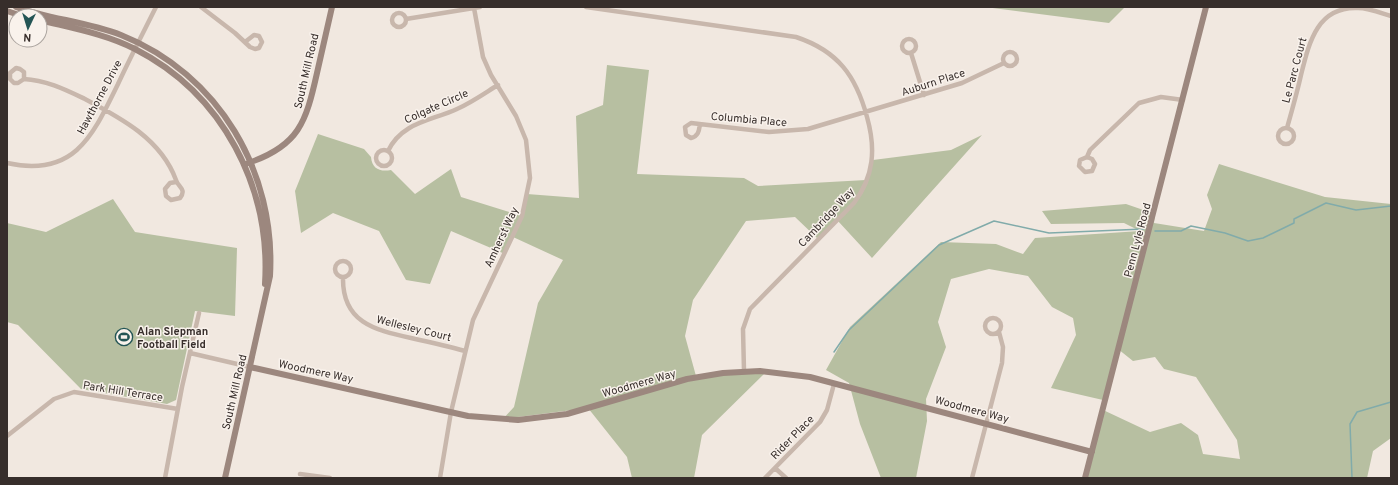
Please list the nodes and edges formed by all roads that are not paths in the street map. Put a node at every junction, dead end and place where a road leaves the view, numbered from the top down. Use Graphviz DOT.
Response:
graph roads {
  1 [pos="16,7"];
  2 [pos="156,7"];
  3 [pos="201,7"];
  4 [pos="332,7"];
  5 [pos="477,7"];
  6 [pos="586,7"];
  7 [pos="1206,7"];
  8 [pos="1391,16"];
  9 [pos="406,19"];
  10 [pos="48,22"];
  11 [pos="245,42"];
  12 [pos="136,46"];
  13 [pos="911,53"];
  14 [pos="1004,63"];
  15 [pos="24,79"];
  16 [pos="498,85"];
  17 [pos="924,95"];
  18 [pos="1183,100"];
  19 [pos="105,109"];
  20 [pos="866,112"];
  21 [pos="700,124"];
  22 [pos="1287,128"];
  23 [pos="388,151"];
  24 [pos="1087,156"];
  25 [pos="252,162"];
  26 [pos="7,163"];
  27 [pos="245,164"];
  28 [pos="176,182"];
  29 [pos="343,277"];
  30 [pos="263,311"];
  31 [pos="199,313"];
  32 [pos="999,332"];
  33 [pos="465,351"];
  34 [pos="190,353"];
  35 [pos="250,367"];
  36 [pos="744,371"];
  37 [pos="834,384"];
  38 [pos="178,409"];
  39 [pos="451,412"];
  40 [pos="986,423"];
  41 [pos="7,436"];
  42 [pos="1092,452"];
  43 [pos="775,468"];
  44 [pos="300,474"];
  45 [pos="165,478"];
  46 [pos="225,478"];
  47 [pos="330,478"];
  48 [pos="440,478"];
  49 [pos="765,478"];
  50 [pos="786,478"];
  51 [pos="972,478"];
  52 [pos="1085,478"];
  1 -- 12 [label="street"];
  2 -- 12 [label="street, Hawthorne Drive"];
  3 -- 11 [label="street"];
  4 -- 25 [label="street, South Mill Road"];
  5 -- 9 [label="street"];
  5 -- 16 [label="street, Amherst Way"];
  6 -- 20 [label="street, Cambridge Way"];
  7 -- 18 [label="street, Penn Lyle Road"];
  8 -- 22 [label="street, Le Parc Court"];
  10 -- 12 [label="street"];
  12 -- 19 [label="street, Hawthorne Drive"];
  12 -- 25 [label="street"];
  12 -- 27 [label="street"];
  13 -- 17 [label="street"];
  14 -- 17 [label="street, Auburn Place"];
  15 -- 19 [label="street"];
  16 -- 23 [label="street, Colgate Circle"];
  16 -- 33 [label="street, Amherst Way"];
  17 -- 20 [label="street, Auburn Place"];
  18 -- 24 [label="street"];
  18 -- 42 [label="street, Penn Lyle Road"];
  19 -- 26 [label="street, Hawthorne Drive"];
  19 -- 28 [label="street"];
  20 -- 21 [label="street, Columbia Place"];
  20 -- 36 [label="street, Cambridge Way"];
  25 -- 27 [label="street, South Mill Road"];
  25 -- 30 [label="street, South Mill Road"];
  27 -- 30 [label="street, South Mill Road"];
  29 -- 33 [label="street, Wellesley Court"];
  30 -- 35 [label="street, South Mill Road"];
  31 -- 34 [label="street"];
  32 -- 40 [label="street"];
  33 -- 39 [label="street, Amherst Way"];
  34 -- 35 [label="street, Woodmere Way"];
  34 -- 38 [label="street"];
  35 -- 39 [label="street, Woodmere Way"];
  35 -- 46 [label="street, South Mill Road"];
  36 -- 37 [label="street, Woodmere Way"];
  36 -- 39 [label="street, Woodmere Way"];
  37 -- 40 [label="street, Woodmere Way"];
  37 -- 43 [label="street, Rider Place"];
  38 -- 41 [label="street, Park Hill Terrace"];
  38 -- 45 [label="street"];
  39 -- 48 [label="street, Amherst Way"];
  40 -- 42 [label="street, Woodmere Way"];
  40 -- 51 [label="street"];
  42 -- 52 [label="street, Penn Lyle Road"];
  43 -- 49 [label="street, Rider Place"];
  43 -- 50 [label="street"];
  44 -- 47 [label="street"];
}
